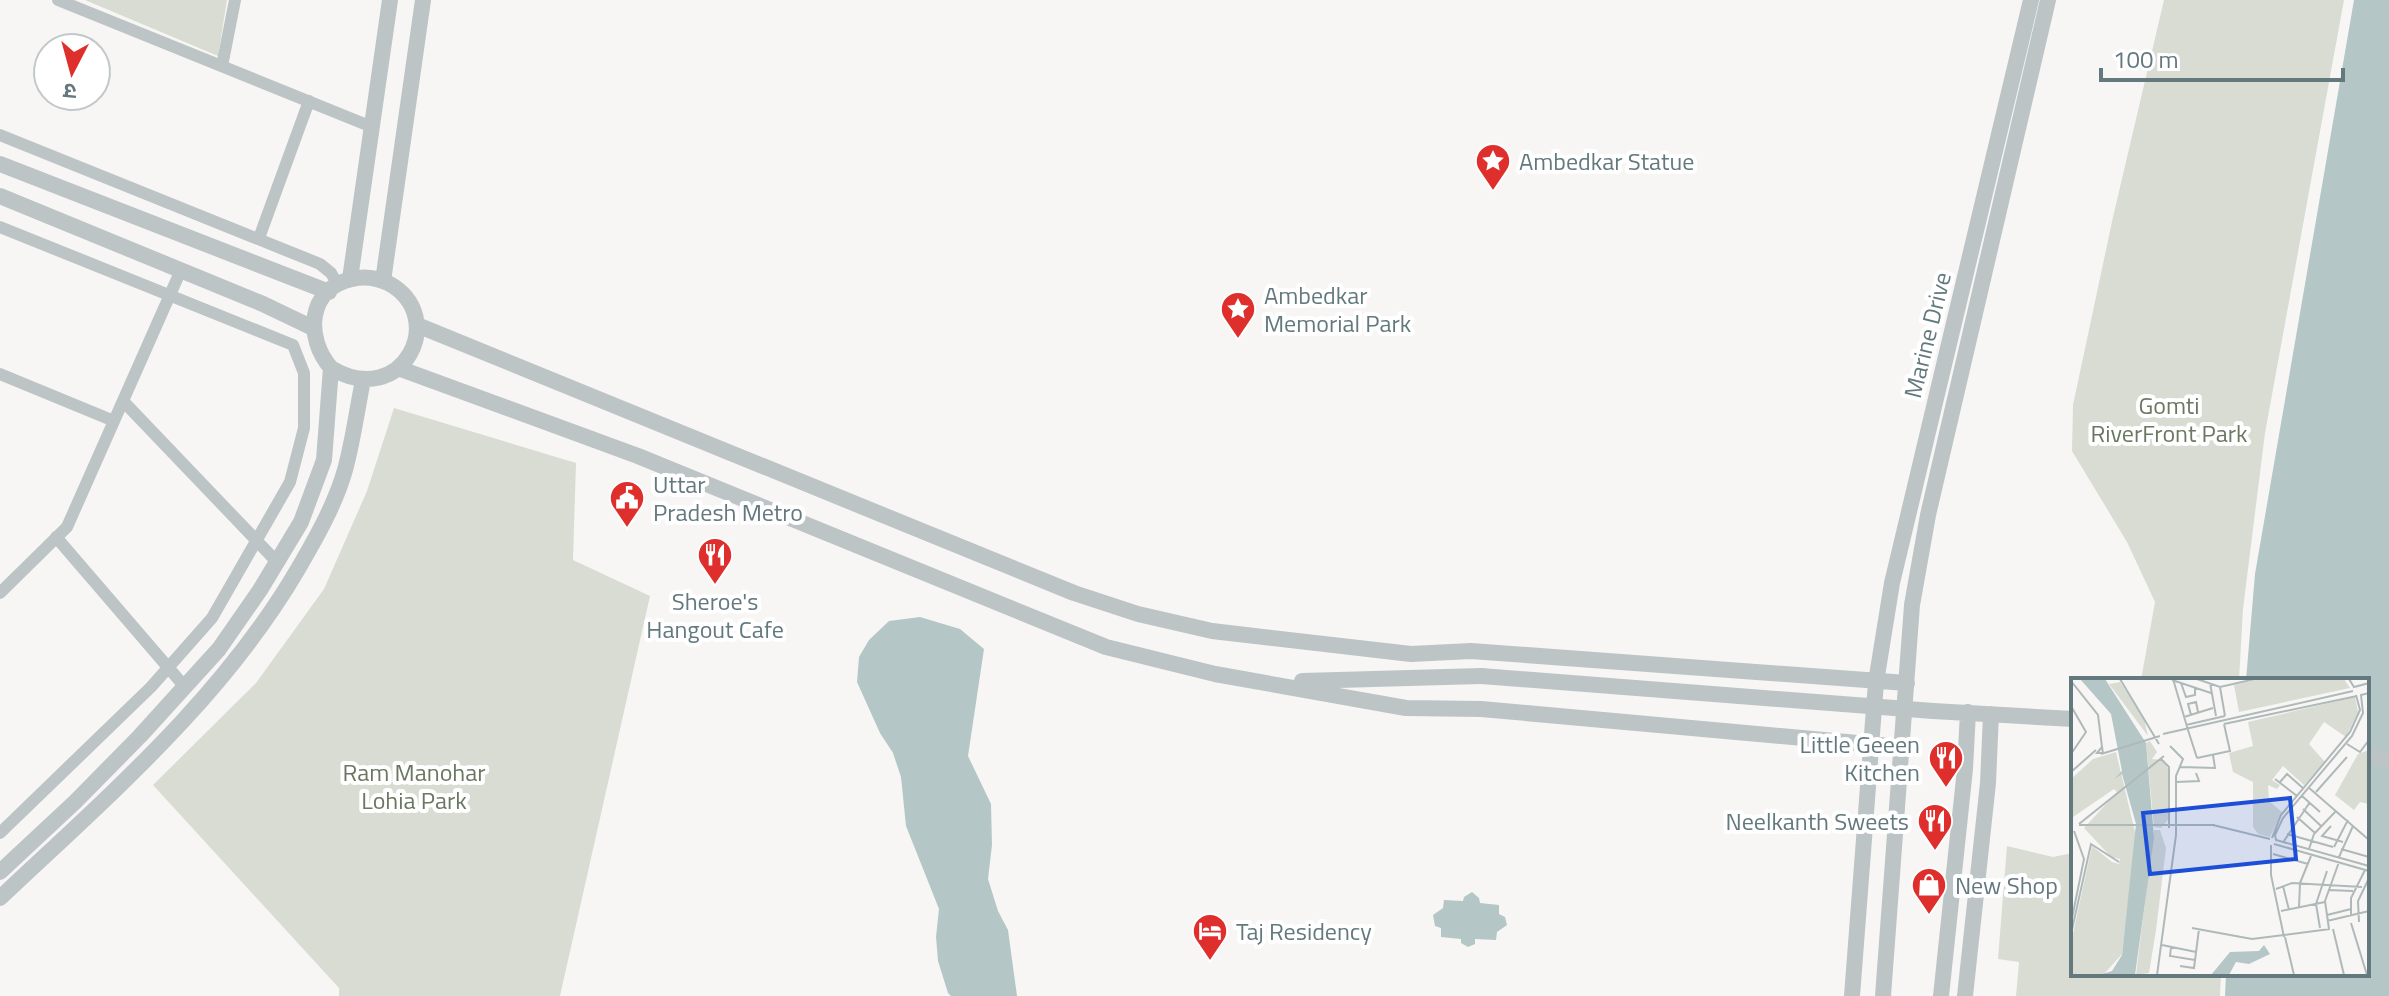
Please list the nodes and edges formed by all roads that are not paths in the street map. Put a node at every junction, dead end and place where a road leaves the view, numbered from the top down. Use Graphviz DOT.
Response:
graph roads {
  1 [pos="58,0"];
  2 [pos="235,0"];
  3 [pos="390,0"];
  4 [pos="423,0"];
  5 [pos="2031,0"];
  6 [pos="2048,0"];
  7 [pos="222,66"];
  8 [pos="309,101"];
  9 [pos="372,127"];
  10 [pos="0,135"];
  11 [pos="0,164"];
  12 [pos="0,196"];
  13 [pos="0,227"];
  14 [pos="259,238"];
  15 [pos="181,270"];
  16 [pos="383,281"];
  17 [pos="339,285"];
  18 [pos="170,296"];
  19 [pos="417,325"];
  20 [pos="313,328"];
  21 [pos="331,368"];
  22 [pos="398,368"];
  23 [pos="0,374"];
  24 [pos="363,380"];
  25 [pos="123,401"];
  26 [pos="114,421"];
  27 [pos="56,537"];
  28 [pos="256,541"];
  29 [pos="277,562"];
  30 [pos="0,593"];
  31 [pos="1411,654"];
  32 [pos="168,667"];
  33 [pos="1481,676"];
  34 [pos="1254,681"];
  35 [pos="1876,682"];
  36 [pos="1907,683"];
  37 [pos="185,687"];
  38 [pos="1968,712"];
  39 [pos="1991,714"];
  40 [pos="2071,719"];
  41 [pos="1871,744"];
  42 [pos="1902,747"];
  43 [pos="2369,756"];
  44 [pos="2389,760"];
  45 [pos="0,833"];
  46 [pos="0,872"];
  47 [pos="0,898"];
  48 [pos="1852,996"];
  49 [pos="1883,996"];
  50 [pos="1941,996"];
  51 [pos="1965,996"];
  1 -- 7 [label="street"];
  2 -- 7 [label="street"];
  3 -- 9 [label="street"];
  4 -- 16 [label="street"];
  5 -- 35 [label="street, Marine Drive"];
  6 -- 36 [label="street, Marine Drive"];
  7 -- 8 [label="street"];
  8 -- 9 [label="street"];
  8 -- 14 [label="street"];
  9 -- 17 [label="street"];
  10 -- 14 [label="street"];
  11 -- 17 [label="street"];
  12 -- 15 [label="street"];
  13 -- 18 [label="street"];
  14 -- 17 [label="street"];
  15 -- 18 [label="street"];
  15 -- 20 [label="street"];
  16 -- 17 [label="street"];
  16 -- 19 [label="street"];
  17 -- 20 [label="street"];
  18 -- 25 [label="street"];
  18 -- 28 [label="street"];
  19 -- 22 [label="street"];
  19 -- 31 [label="street"];
  20 -- 21 [label="street"];
  21 -- 24 [label="street"];
  21 -- 29 [label="street"];
  22 -- 24 [label="street"];
  22 -- 34 [label="street"];
  23 -- 26 [label="street"];
  24 -- 47 [label="street"];
  25 -- 26 [label="street"];
  25 -- 28 [label="street"];
  26 -- 27 [label="street"];
  27 -- 30 [label="street"];
  27 -- 32 [label="street"];
  28 -- 29 [label="street"];
  28 -- 32 [label="street"];
  29 -- 37 [label="street"];
  31 -- 33 [label="street"];
  31 -- 35 [label="street"];
  32 -- 37 [label="street"];
  32 -- 45 [label="street"];
  33 -- 34 [label="street"];
  33 -- 38 [label="street, bridge"];
  34 -- 41 [label="street"];
  35 -- 36 [label="street"];
  35 -- 41 [label="street, Marine Drive"];
  36 -- 42 [label="street, Marine Drive"];
  37 -- 46 [label="street"];
  38 -- 39 [label="street"];
  38 -- 50 [label="street"];
  39 -- 40 [label="street"];
  39 -- 51 [label="street"];
  41 -- 42 [label="street"];
  41 -- 48 [label="street, Marine Drive"];
  42 -- 49 [label="street, Marine Drive"];
  43 -- 44 [label="street"];
}
